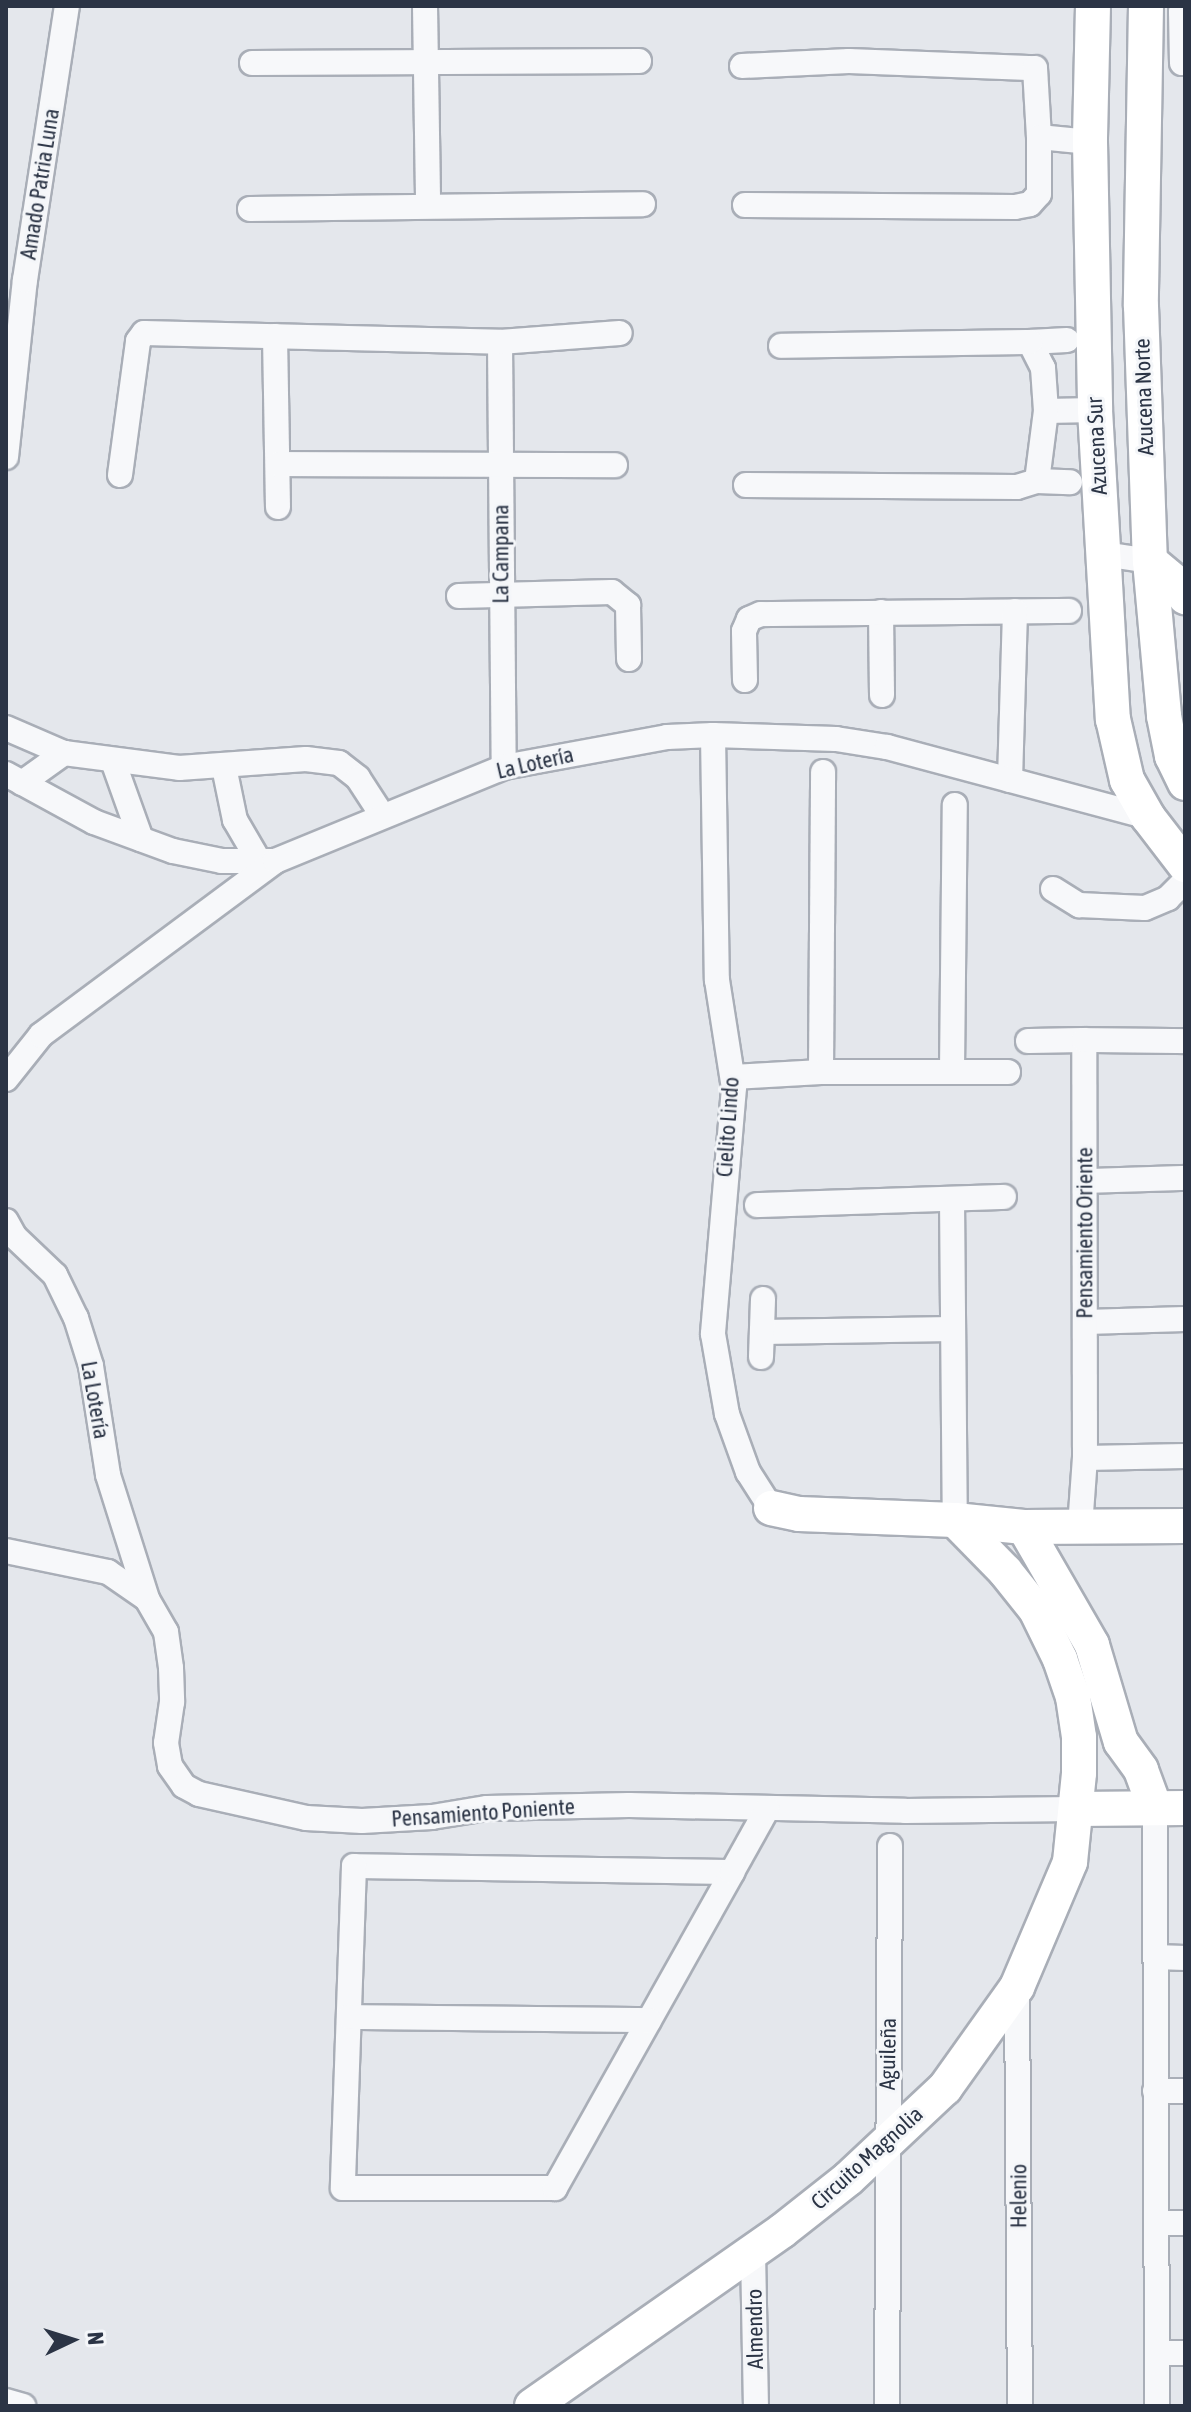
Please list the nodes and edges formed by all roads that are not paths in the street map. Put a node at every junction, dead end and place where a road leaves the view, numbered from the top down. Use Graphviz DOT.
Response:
graph roads {
  1 [pos="67,6"];
  2 [pos="425,6"];
  3 [pos="1093,6"];
  4 [pos="1146,6"];
  5 [pos="1185,12"];
  6 [pos="427,60"];
  7 [pos="639,61"];
  8 [pos="252,63"];
  9 [pos="1182,63"];
  10 [pos="742,66"];
  11 [pos="1039,137"];
  12 [pos="1090,142"];
  13 [pos="643,204"];
  14 [pos="428,205"];
  15 [pos="745,205"];
  16 [pos="250,209"];
  17 [pos="15,283"];
  18 [pos="620,333"];
  19 [pos="275,336"];
  20 [pos="1067,340"];
  21 [pos="500,342"];
  22 [pos="1030,342"];
  23 [pos="781,346"];
  24 [pos="1095,410"];
  25 [pos="1046,411"];
  26 [pos="6,457"];
  27 [pos="278,464"];
  28 [pos="500,465"];
  29 [pos="615,465"];
  30 [pos="120,475"];
  31 [pos="1037,481"];
  32 [pos="1070,482"];
  33 [pos="746,485"];
  34 [pos="278,507"];
  35 [pos="1103,554"];
  36 [pos="1150,561"];
  37 [pos="501,593"];
  38 [pos="459,596"];
  39 [pos="1185,597"];
  40 [pos="1015,611"];
  41 [pos="1069,611"];
  42 [pos="881,612"];
  43 [pos="629,659"];
  44 [pos="745,680"];
  45 [pos="882,695"];
  46 [pos="1174,713"];
  47 [pos="6,728"];
  48 [pos="713,735"];
  49 [pos="64,753"];
  50 [pos="113,761"];
  51 [pos="224,767"];
  52 [pos="504,767"];
  53 [pos="823,772"];
  54 [pos="14,778"];
  55 [pos="1010,780"];
  56 [pos="1185,783"];
  57 [pos="955,805"];
  58 [pos="382,815"];
  59 [pos="1148,817"];
  60 [pos="141,839"];
  61 [pos="267,861"];
  62 [pos="1185,865"];
  63 [pos="1185,881"];
  64 [pos="1053,889"];
  65 [pos="1084,1040"];
  66 [pos="1028,1041"];
  67 [pos="1185,1041"];
  68 [pos="952,1070"];
  69 [pos="821,1072"];
  70 [pos="1008,1072"];
  71 [pos="733,1077"];
  72 [pos="6,1079"];
  73 [pos="1185,1178"];
  74 [pos="1087,1181"];
  75 [pos="1004,1197"];
  76 [pos="952,1199"];
  77 [pos="757,1205"];
  78 [pos="9,1231"];
  79 [pos="763,1299"];
  80 [pos="1185,1319"];
  81 [pos="1086,1322"];
  82 [pos="953,1329"];
  83 [pos="762,1332"];
  84 [pos="761,1357"];
  85 [pos="1185,1456"];
  86 [pos="1085,1458"];
  87 [pos="771,1508"];
  88 [pos="955,1520"];
  89 [pos="1185,1526"];
  90 [pos="1024,1527"];
  91 [pos="1080,1527"];
  92 [pos="6,1551"];
  93 [pos="147,1599"];
  94 [pos="1170,1808"];
  95 [pos="767,1809"];
  96 [pos="1076,1809"];
  97 [pos="890,1846"];
  98 [pos="732,1872"];
  99 [pos="1155,1957"];
  100 [pos="1185,1958"];
  101 [pos="1017,1987"];
  102 [pos="349,2017"];
  103 [pos="649,2020"];
  104 [pos="1155,2091"];
  105 [pos="1185,2091"];
  106 [pos="887,2146"];
  107 [pos="1156,2223"];
  108 [pos="1185,2223"];
  109 [pos="753,2252"];
  110 [pos="1157,2353"];
  111 [pos="1185,2353"];
  112 [pos="6,2401"];
  113 [pos="23,2406"];
  114 [pos="532,2406"];
  115 [pos="756,2406"];
  116 [pos="887,2406"];
  117 [pos="1020,2406"];
  118 [pos="1157,2406"];
  1 -- 17 [label="street, Amado Patria Luna"];
  2 -- 6 [label="street"];
  3 -- 12 [label="street, Azucena Sur"];
  4 -- 36 [label="street, Azucena Norte"];
  5 -- 9 [label="street"];
  6 -- 7 [label="street"];
  6 -- 8 [label="street"];
  6 -- 14 [label="street"];
  10 -- 11 [label="street"];
  11 -- 12 [label="street"];
  11 -- 15 [label="street"];
  12 -- 24 [label="street, Azucena Sur"];
  13 -- 14 [label="street"];
  14 -- 16 [label="street"];
  17 -- 26 [label="street, Amado Patria Luna"];
  18 -- 21 [label="street"];
  19 -- 21 [label="street"];
  19 -- 27 [label="street"];
  19 -- 30 [label="street"];
  20 -- 22 [label="street"];
  21 -- 28 [label="street, La Campana"];
  22 -- 23 [label="street"];
  22 -- 25 [label="street"];
  24 -- 25 [label="street"];
  24 -- 35 [label="street, Azucena Sur"];
  25 -- 31 [label="street"];
  27 -- 28 [label="street"];
  27 -- 34 [label="street"];
  28 -- 29 [label="street"];
  28 -- 37 [label="street, La Campana"];
  31 -- 32 [label="street"];
  31 -- 33 [label="street"];
  35 -- 36 [label="street"];
  35 -- 59 [label="street, Azucena Sur"];
  36 -- 39 [label="street"];
  36 -- 46 [label="street, Azucena Norte"];
  37 -- 38 [label="street"];
  37 -- 43 [label="street"];
  37 -- 52 [label="street, La Campana"];
  40 -- 41 [label="street"];
  40 -- 42 [label="street"];
  40 -- 55 [label="street"];
  42 -- 44 [label="street"];
  42 -- 45 [label="street"];
  46 -- 56 [label="street, Azucena Norte"];
  47 -- 49 [label="street"];
  48 -- 52 [label="street, La Lotería"];
  48 -- 55 [label="street, La Lotería"];
  48 -- 71 [label="street, Cielito Lindo"];
  49 -- 50 [label="street"];
  49 -- 54 [label="street"];
  50 -- 51 [label="street"];
  50 -- 60 [label="street"];
  51 -- 58 [label="street"];
  51 -- 61 [label="street"];
  52 -- 58 [label="street, La Lotería"];
  53 -- 69 [label="street"];
  54 -- 60 [label="street"];
  55 -- 59 [label="street, La Lotería"];
  57 -- 68 [label="street"];
  58 -- 61 [label="street, La Lotería"];
  59 -- 62 [label="street, Azucena Sur"];
  60 -- 61 [label="street"];
  61 -- 72 [label="street, La Lotería"];
  63 -- 64 [label="street"];
  65 -- 66 [label="street"];
  65 -- 67 [label="street"];
  65 -- 74 [label="street, Pensamiento Oriente"];
  68 -- 69 [label="street"];
  68 -- 70 [label="street"];
  69 -- 71 [label="street"];
  71 -- 87 [label="street, Cielito Lindo"];
  73 -- 74 [label="street"];
  74 -- 81 [label="street, Pensamiento Oriente"];
  75 -- 76 [label="street"];
  76 -- 77 [label="street"];
  76 -- 82 [label="street"];
  78 -- 93 [label="street, La Lotería"];
  79 -- 83 [label="street"];
  80 -- 81 [label="street"];
  81 -- 86 [label="street, Pensamiento Oriente"];
  82 -- 83 [label="street"];
  82 -- 88 [label="street"];
  83 -- 84 [label="street"];
  85 -- 86 [label="street"];
  86 -- 91 [label="street, Pensamiento Oriente"];
  87 -- 88 [label="street"];
  88 -- 90 [label="street"];
  88 -- 96 [label="street, Circuito Magnolia"];
  89 -- 91 [label="street"];
  90 -- 91 [label="street"];
  90 -- 94 [label="street"];
  92 -- 93 [label="street, Pensamiento Poniente"];
  93 -- 95 [label="street, Pensamiento Poniente"];
  94 -- 96 [label="street, Pensamiento Poniente"];
  94 -- 99 [label="street"];
  95 -- 96 [label="street, Pensamiento Poniente"];
  95 -- 98 [label="street"];
  96 -- 101 [label="street, Circuito Magnolia"];
  97 -- 106 [label="street, Aguileña"];
  98 -- 102 [label="street"];
  98 -- 103 [label="street"];
  99 -- 100 [label="street"];
  99 -- 104 [label="street"];
  101 -- 106 [label="street, Circuito Magnolia"];
  101 -- 117 [label="street, Helenio"];
  102 -- 103 [label="street"];
  102 -- 103 [label="street"];
  104 -- 105 [label="street"];
  104 -- 107 [label="street"];
  106 -- 109 [label="street, Circuito Magnolia"];
  106 -- 116 [label="street, Aguileña"];
  107 -- 108 [label="street"];
  107 -- 110 [label="street"];
  109 -- 114 [label="street, Circuito Magnolia"];
  109 -- 115 [label="street, Almendro"];
  110 -- 111 [label="street"];
  110 -- 118 [label="street"];
  112 -- 113 [label="street"];
}
